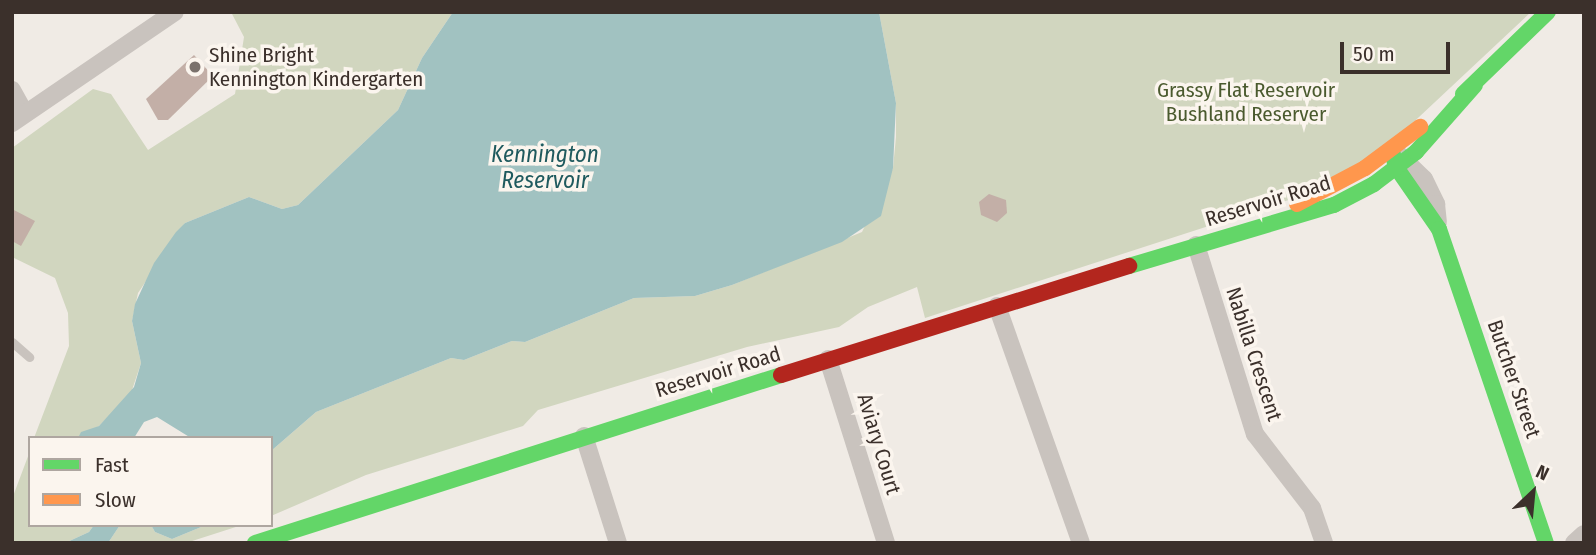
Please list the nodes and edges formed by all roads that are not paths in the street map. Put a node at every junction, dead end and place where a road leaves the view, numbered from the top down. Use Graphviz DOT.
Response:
graph roads {
  1 [pos="175,12"];
  2 [pos="1548,12"];
  3 [pos="1475,85"];
  4 [pos="12,90"];
  5 [pos="19,118"];
  6 [pos="1392,149"];
  7 [pos="1402,163"];
  8 [pos="1438,229"];
  9 [pos="1196,245"];
  10 [pos="997,306"];
  11 [pos="12,342"];
  12 [pos="29,357"];
  13 [pos="828,359"];
  14 [pos="584,436"];
  15 [pos="1584,534"];
  16 [pos="255,543"];
  17 [pos="618,543"];
  18 [pos="886,543"];
  19 [pos="1081,543"];
  20 [pos="1324,543"];
  21 [pos="1546,543"];
  22 [pos="1574,543"];
  1 -- 5 [label="street"];
  2 -- 3 [label="main road, Reservoir Road"];
  3 -- 6 [label="main road, Reservoir Road"];
  3 -- 7 [label="main road, Reservoir Road"];
  4 -- 5 [label="street"];
  6 -- 7 [label="street, Butcher Street"];
  6 -- 9 [label="main road, Reservoir Road"];
  7 -- 8 [label="street, Butcher Street"];
  7 -- 9 [label="main road, Reservoir Road"];
  8 -- 21 [label="main road, Butcher Street"];
  9 -- 10 [label="main road, Reservoir Road"];
  9 -- 20 [label="street, Nabilla Crescent"];
  10 -- 13 [label="main road, Reservoir Road"];
  10 -- 19 [label="street"];
  11 -- 12 [label="lane"];
  13 -- 14 [label="main road, Reservoir Road"];
  13 -- 18 [label="street, Aviary Court"];
  14 -- 16 [label="main road, Reservoir Road"];
  14 -- 17 [label="street"];
  15 -- 22 [label="street"];
}
